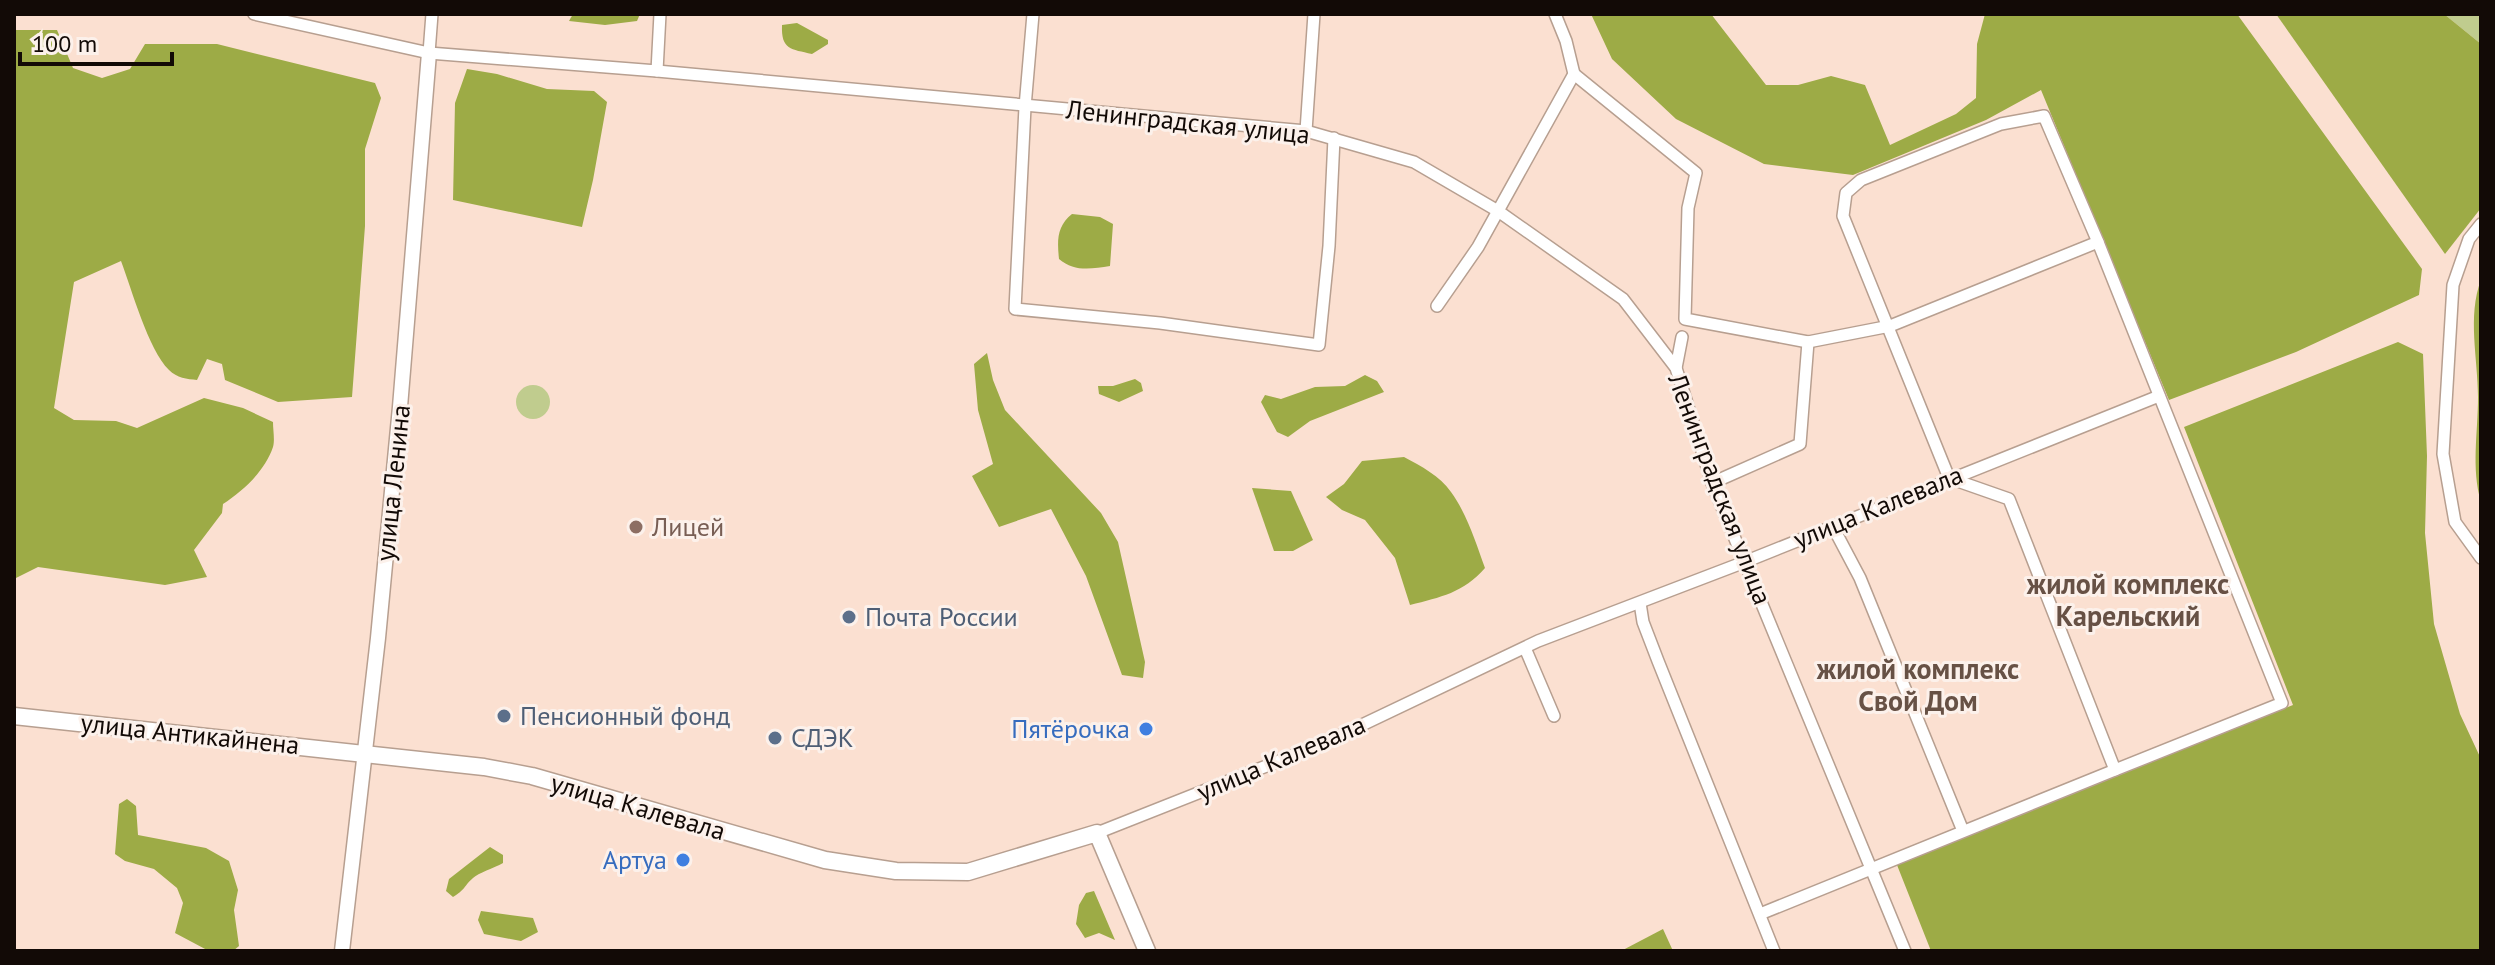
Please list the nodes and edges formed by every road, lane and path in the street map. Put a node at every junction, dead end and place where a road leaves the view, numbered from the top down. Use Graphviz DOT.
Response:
graph roads {
  1 [pos="254,14"];
  2 [pos="432,14"];
  3 [pos="660,14"];
  4 [pos="1033,14"];
  5 [pos="1314,14"];
  6 [pos="1555,14"];
  7 [pos="429,53"];
  8 [pos="657,71"];
  9 [pos="1574,74"];
  10 [pos="1025,107"];
  11 [pos="1306,131"];
  12 [pos="1334,138"];
  13 [pos="1498,211"];
  14 [pos="2481,224"];
  15 [pos="2098,242"];
  16 [pos="1437,306"];
  17 [pos="1890,326"];
  18 [pos="1682,337"];
  19 [pos="1808,342"];
  20 [pos="1676,368"];
  21 [pos="2159,396"];
  22 [pos="1949,478"];
  23 [pos="1712,483"];
  24 [pos="1833,527"];
  25 [pos="2481,558"];
  26 [pos="1746,561"];
  27 [pos="1640,603"];
  28 [pos="1525,648"];
  29 [pos="14,716"];
  30 [pos="1554,716"];
  31 [pos="365,753"];
  32 [pos="2115,770"];
  33 [pos="1963,831"];
  34 [pos="1097,833"];
  35 [pos="1871,869"];
  36 [pos="1760,914"];
  37 [pos="342,951"];
  38 [pos="1147,951"];
  39 [pos="1774,951"];
  40 [pos="1905,951"];
  1 -- 7 [label="street, Ленинградская улица"];
  2 -- 7 [label="street, улица Ленина"];
  3 -- 8 [label="street"];
  4 -- 10 [label="street"];
  5 -- 11 [label="street"];
  6 -- 9 [label="street"];
  7 -- 8 [label="street, Ленинградская улица"];
  7 -- 31 [label="street, улица Ленина"];
  8 -- 10 [label="street, Ленинградская улица"];
  9 -- 13 [label="street"];
  9 -- 19 [label="street"];
  10 -- 11 [label="street, Ленинградская улица"];
  10 -- 12 [label="street"];
  11 -- 12 [label="street, Ленинградская улица"];
  12 -- 13 [label="street, Ленинградская улица"];
  13 -- 16 [label="street"];
  13 -- 20 [label="street, Ленинградская улица"];
  14 -- 25 [label="street"];
  15 -- 17 [label="street"];
  15 -- 17 [label="street"];
  15 -- 21 [label="street"];
  17 -- 19 [label="street"];
  17 -- 22 [label="street"];
  18 -- 20 [label="street"];
  19 -- 23 [label="street"];
  20 -- 23 [label="street, Ленинградская улица"];
  21 -- 22 [label="street, улица Калевала"];
  21 -- 32 [label="street"];
  22 -- 24 [label="street, улица Калевала"];
  22 -- 32 [label="street"];
  23 -- 26 [label="street, Ленинградская улица"];
  24 -- 26 [label="street, улица Калевала"];
  24 -- 33 [label="street"];
  26 -- 27 [label="street, улица Калевала"];
  26 -- 35 [label="street, Ленинградская улица"];
  27 -- 28 [label="street, улица Калевала"];
  27 -- 36 [label="street"];
  28 -- 30 [label="street"];
  28 -- 34 [label="street, улица Калевала"];
  29 -- 31 [label="main road, улица Антикайнена"];
  31 -- 34 [label="main road, улица Калевала"];
  31 -- 37 [label="street, улица Ленина"];
  32 -- 33 [label="street"];
  33 -- 35 [label="street"];
  34 -- 38 [label="main road"];
  35 -- 36 [label="street"];
  35 -- 40 [label="street, Ленинградская улица"];
  36 -- 39 [label="street"];
}
